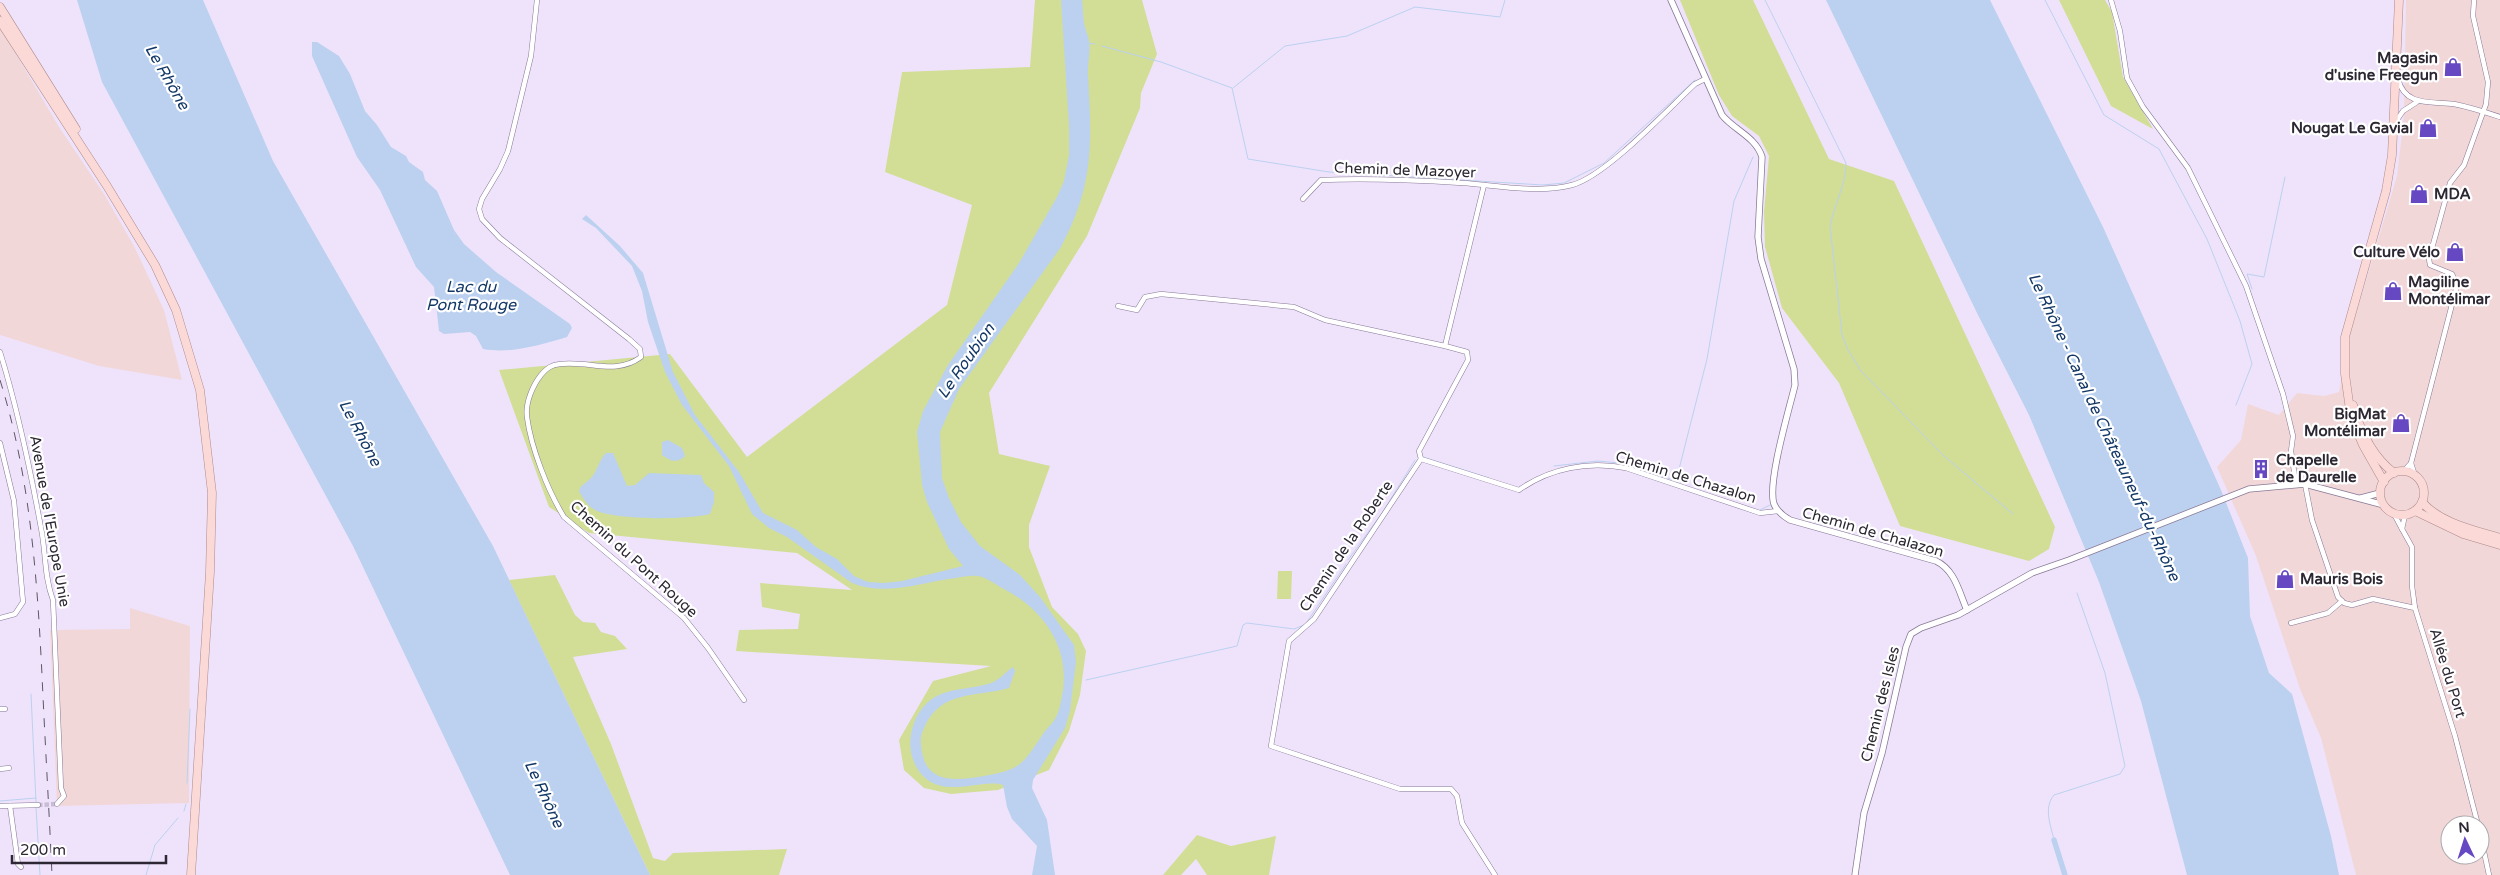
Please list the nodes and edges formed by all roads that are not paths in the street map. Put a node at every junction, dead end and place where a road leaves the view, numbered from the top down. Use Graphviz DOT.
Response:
graph roads {
  1 [pos="537,0"];
  2 [pos="1671,0"];
  3 [pos="2111,0"];
  4 [pos="2398,0"];
  5 [pos="2474,0"];
  6 [pos="0,7"];
  7 [pos="0,21"];
  8 [pos="2396,72"];
  9 [pos="1706,79"];
  10 [pos="2417,102"];
  11 [pos="2483,112"];
  12 [pos="2500,117"];
  13 [pos="2393,126"];
  14 [pos="1484,185"];
  15 [pos="107,186"];
  16 [pos="1303,199"];
  17 [pos="1118,306"];
  18 [pos="1445,346"];
  19 [pos="0,352"];
  20 [pos="2345,374"];
  21 [pos="0,443"];
  22 [pos="1,448"];
  23 [pos="1420,457"];
  24 [pos="2410,463"];
  25 [pos="2403,472"];
  26 [pos="2394,473"];
  27 [pos="2416,476"];
  28 [pos="2384,482"];
  29 [pos="2296,484"];
  30 [pos="2305,484"];
  31 [pos="2380,492"];
  32 [pos="2358,499"];
  33 [pos="2422,502"];
  34 [pos="2384,506"];
  35 [pos="1778,511"];
  36 [pos="2415,511"];
  37 [pos="2394,514"];
  38 [pos="2405,515"];
  39 [pos="2402,529"];
  40 [pos="2500,538"];
  41 [pos="2500,544"];
  42 [pos="2342,601"];
  43 [pos="2415,608"];
  44 [pos="1967,610"];
  45 [pos="0,618"];
  46 [pos="2290,624"];
  47 [pos="744,700"];
  48 [pos="10,768"];
  49 [pos="0,769"];
  50 [pos="57,804"];
  51 [pos="38,805"];
  52 [pos="0,806"];
  53 [pos="10,806"];
  54 [pos="2475,815"];
  55 [pos="21,867"];
  56 [pos="191,875"];
  57 [pos="1495,875"];
  58 [pos="1854,875"];
  1 -- 47 [label="street, Chemin du Pont Rouge"];
  2 -- 9 [label="street"];
  3 -- 29 [label="street"];
  4 -- 8 [label="main road"];
  5 -- 11 [label="street"];
  6 -- 15 [label="main road"];
  7 -- 15 [label="main road"];
  8 -- 10 [label="street"];
  8 -- 13 [label="main road"];
  9 -- 14 [label="street, Chemin de Mazoyer"];
  9 -- 35 [label="street"];
  10 -- 11 [label="street"];
  10 -- 13 [label="street"];
  11 -- 12 [label="street"];
  11 -- 24 [label="street"];
  13 -- 20 [label="main road"];
  14 -- 16 [label="street, Chemin de Mazoyer"];
  14 -- 18 [label="street"];
  15 -- 56 [label="main road"];
  17 -- 18 [label="street"];
  18 -- 23 [label="street"];
  19 -- 50 [label="street, Avenue de l'Europe Unie"];
  20 -- 26 [label="main road"];
  20 -- 28 [label="main road"];
  21 -- 22 [label="street"];
  22 -- 45 [label="street"];
  23 -- 35 [label="street, Chemin de Chazalon"];
  23 -- 57 [label="street, Chemin de la Roberte"];
  24 -- 25 [label="street"];
  24 -- 27 [label="street"];
  25 -- 26 [label="main road"];
  25 -- 27 [label="main road"];
  26 -- 28 [label="main road"];
  27 -- 33 [label="main road"];
  28 -- 31 [label="main road"];
  29 -- 30 [label="street, Chemin des Isles"];
  29 -- 44 [label="street, Chemin des Isles"];
  30 -- 32 [label="street, Chemin des Isles"];
  30 -- 42 [label="street"];
  31 -- 32 [label="street"];
  31 -- 34 [label="main road"];
  32 -- 34 [label="street, Chemin des Isles"];
  33 -- 36 [label="main road"];
  33 -- 40 [label="main road"];
  34 -- 37 [label="main road"];
  35 -- 44 [label="street, Chemin de Chalazon"];
  36 -- 38 [label="main road"];
  36 -- 41 [label="main road"];
  37 -- 38 [label="main road"];
  37 -- 39 [label="street, Allée du Port"];
  38 -- 39 [label="street"];
  39 -- 43 [label="street, Allée du Port"];
  42 -- 43 [label="street"];
  42 -- 46 [label="street"];
  43 -- 54 [label="street, Allée du Port"];
  44 -- 58 [label="street, Chemin des Isles"];
  48 -- 49 [label="street"];
  51 -- 53 [label="street"];
  52 -- 53 [label="street"];
  53 -- 55 [label="street"];
}
